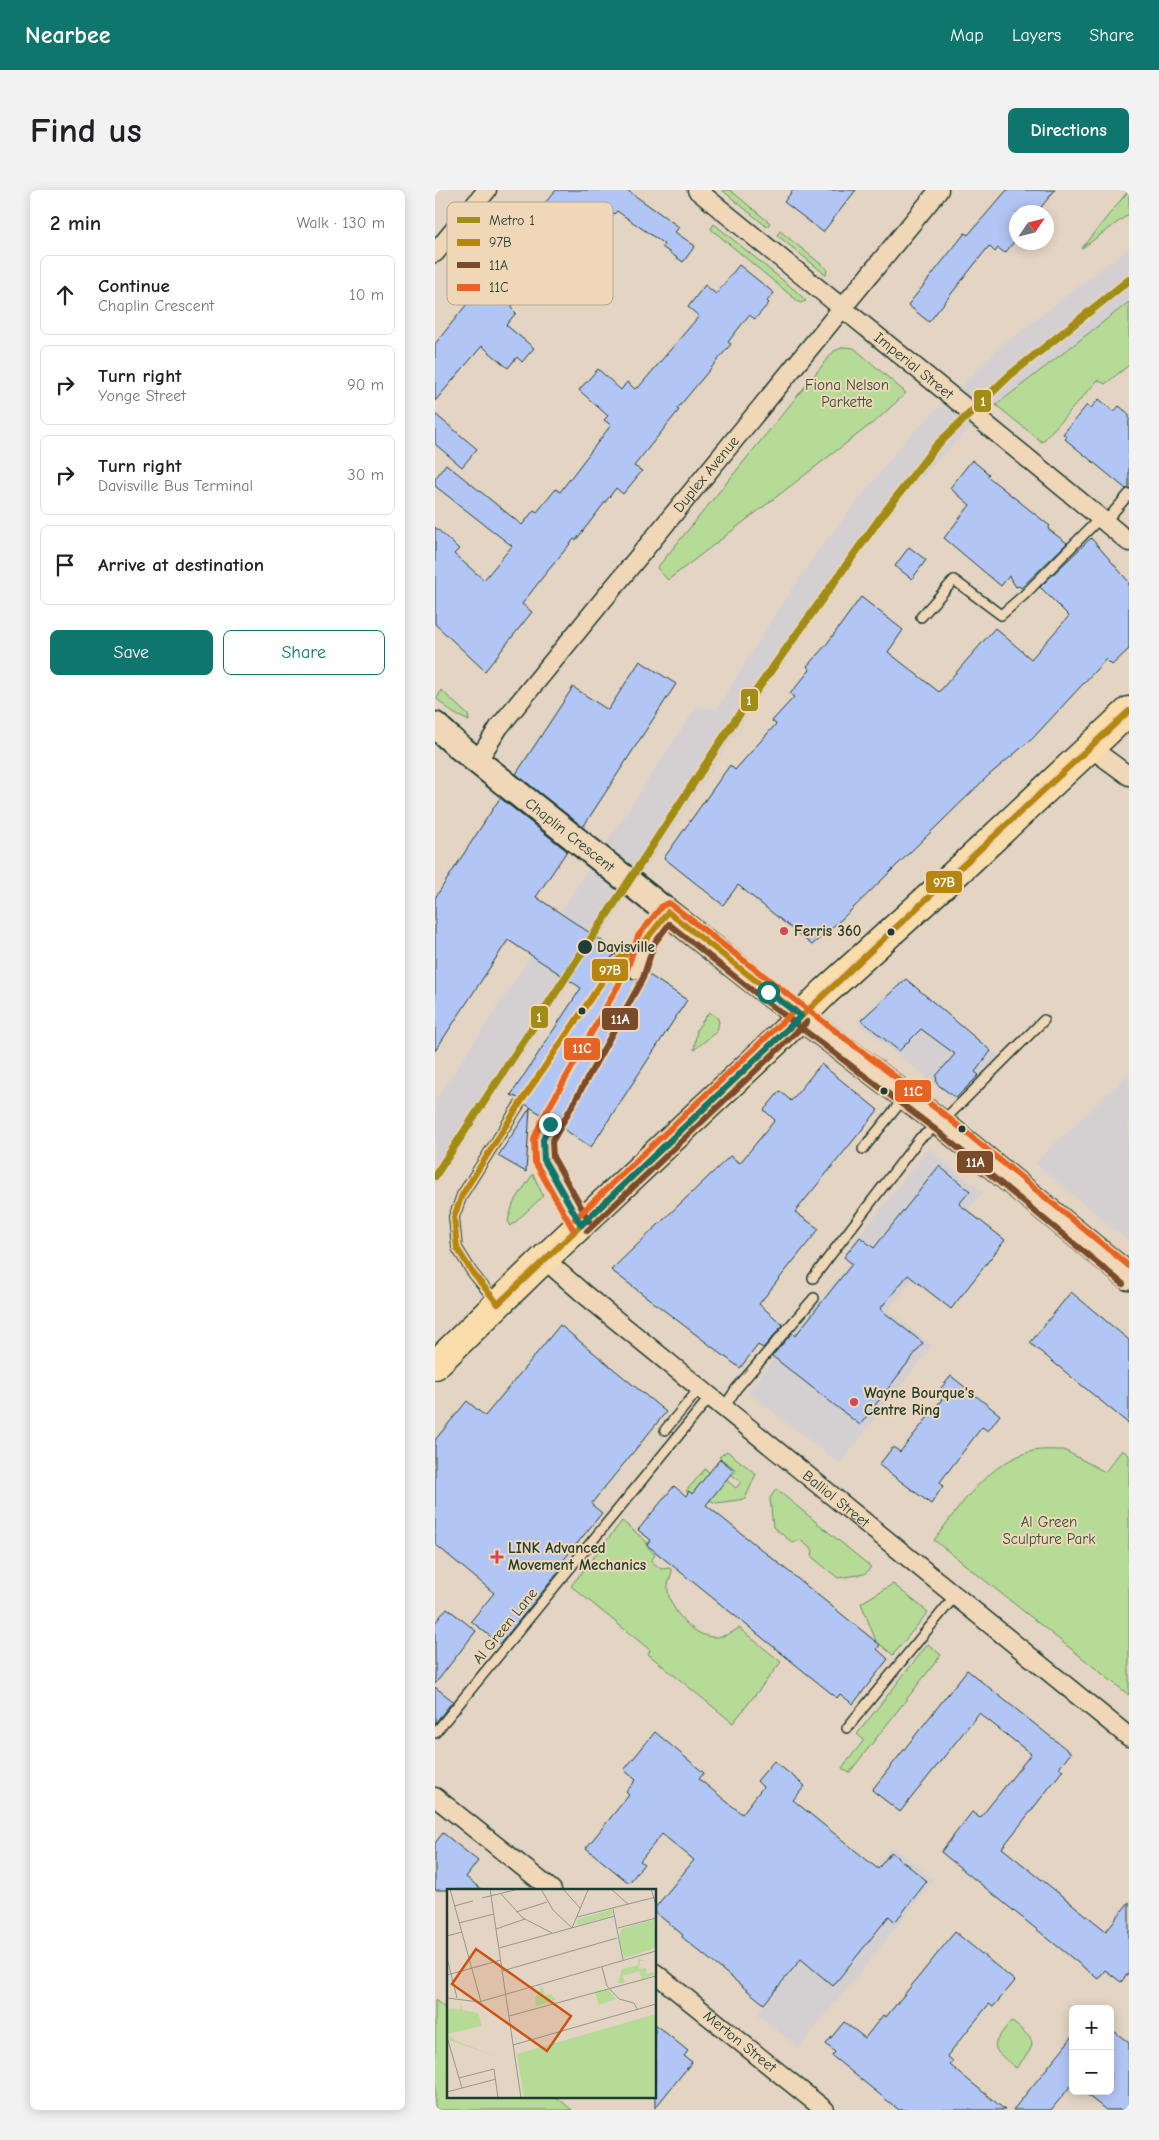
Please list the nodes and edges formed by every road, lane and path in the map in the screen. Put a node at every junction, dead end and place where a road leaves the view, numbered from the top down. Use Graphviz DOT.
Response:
graph roads {
  1 [pos="487,190"];
  2 [pos="697,190"];
  3 [pos="939,190"];
  4 [pos="477,202"];
  5 [pos="447,238"];
  6 [pos="435,253"];
  7 [pos="842,309"];
  8 [pos="1129,494"];
  9 [pos="1102,520"];
  10 [pos="1129,542"];
  11 [pos="921,618"];
  12 [pos="1129,711"];
  13 [pos="435,725"];
  14 [pos="1091,748"];
  15 [pos="478,760"];
  16 [pos="1129,776"];
  17 [pos="668,912"];
  18 [pos="646,940"];
  19 [pos="616,961"];
  20 [pos="635,974"];
  21 [pos="801,1016"];
  22 [pos="1044,1020"];
  23 [pos="906,1097"];
  24 [pos="519,1105"];
  25 [pos="941,1123"];
  26 [pos="550,1124"];
  27 [pos="863,1149"];
  28 [pos="581,1225"];
  29 [pos="544,1259"];
  30 [pos="1129,1277"];
  31 [pos="813,1278"];
  32 [pos="815,1298"];
  33 [pos="498,1304"];
  34 [pos="435,1365"];
  35 [pos="711,1398"];
  36 [pos="665,1430"];
  37 [pos="955,1596"];
  38 [pos="847,1728"];
  39 [pos="435,1733"];
  40 [pos="1129,1737"];
  41 [pos="435,1797"];
  42 [pos="551,1889"];
  43 [pos="656,1974"];
  44 [pos="825,2110"];
  1 -- 4 [label="street"];
  2 -- 7 [label="street, Imperial Street"];
  3 -- 7 [label="street, Duplex Avenue"];
  5 -- 6 [label="street"];
  7 -- 9 [label="street, Imperial Street"];
  7 -- 15 [label="street, Duplex Avenue"];
  8 -- 9 [label="lane"];
  9 -- 10 [label="street, Imperial Street"];
  9 -- 11 [label="lane"];
  12 -- 14 [label="main road"];
  13 -- 15 [label="street, Chaplin Crescent"];
  14 -- 16 [label="street"];
  14 -- 21 [label="main road"];
  15 -- 17 [label="street, Chaplin Crescent"];
  17 -- 18 [label="lane"];
  17 -- 21 [label="street, Chaplin Crescent"];
  18 -- 19 [label="lane"];
  18 -- 20 [label="lane"];
  21 -- 23 [label="street, Chaplin Crescent"];
  21 -- 28 [label="main road"];
  22 -- 25 [label="lane"];
  23 -- 25 [label="street, Chaplin Crescent"];
  23 -- 27 [label="lane"];
  24 -- 33 [label="lane"];
  25 -- 30 [label="street, Chaplin Crescent"];
  25 -- 31 [label="lane"];
  26 -- 28 [label="lane"];
  28 -- 29 [label="main road"];
  29 -- 33 [label="main road"];
  29 -- 35 [label="street, Balliol Street"];
  32 -- 35 [label="lane"];
  33 -- 34 [label="main road"];
  35 -- 36 [label="lane"];
  35 -- 37 [label="street, Balliol Street"];
  35 -- 39 [label="lane, Al Green Lane"];
  37 -- 38 [label="lane"];
  37 -- 40 [label="street, Balliol Street"];
  41 -- 42 [label="street"];
  43 -- 44 [label="street, Merton Street"];
}
